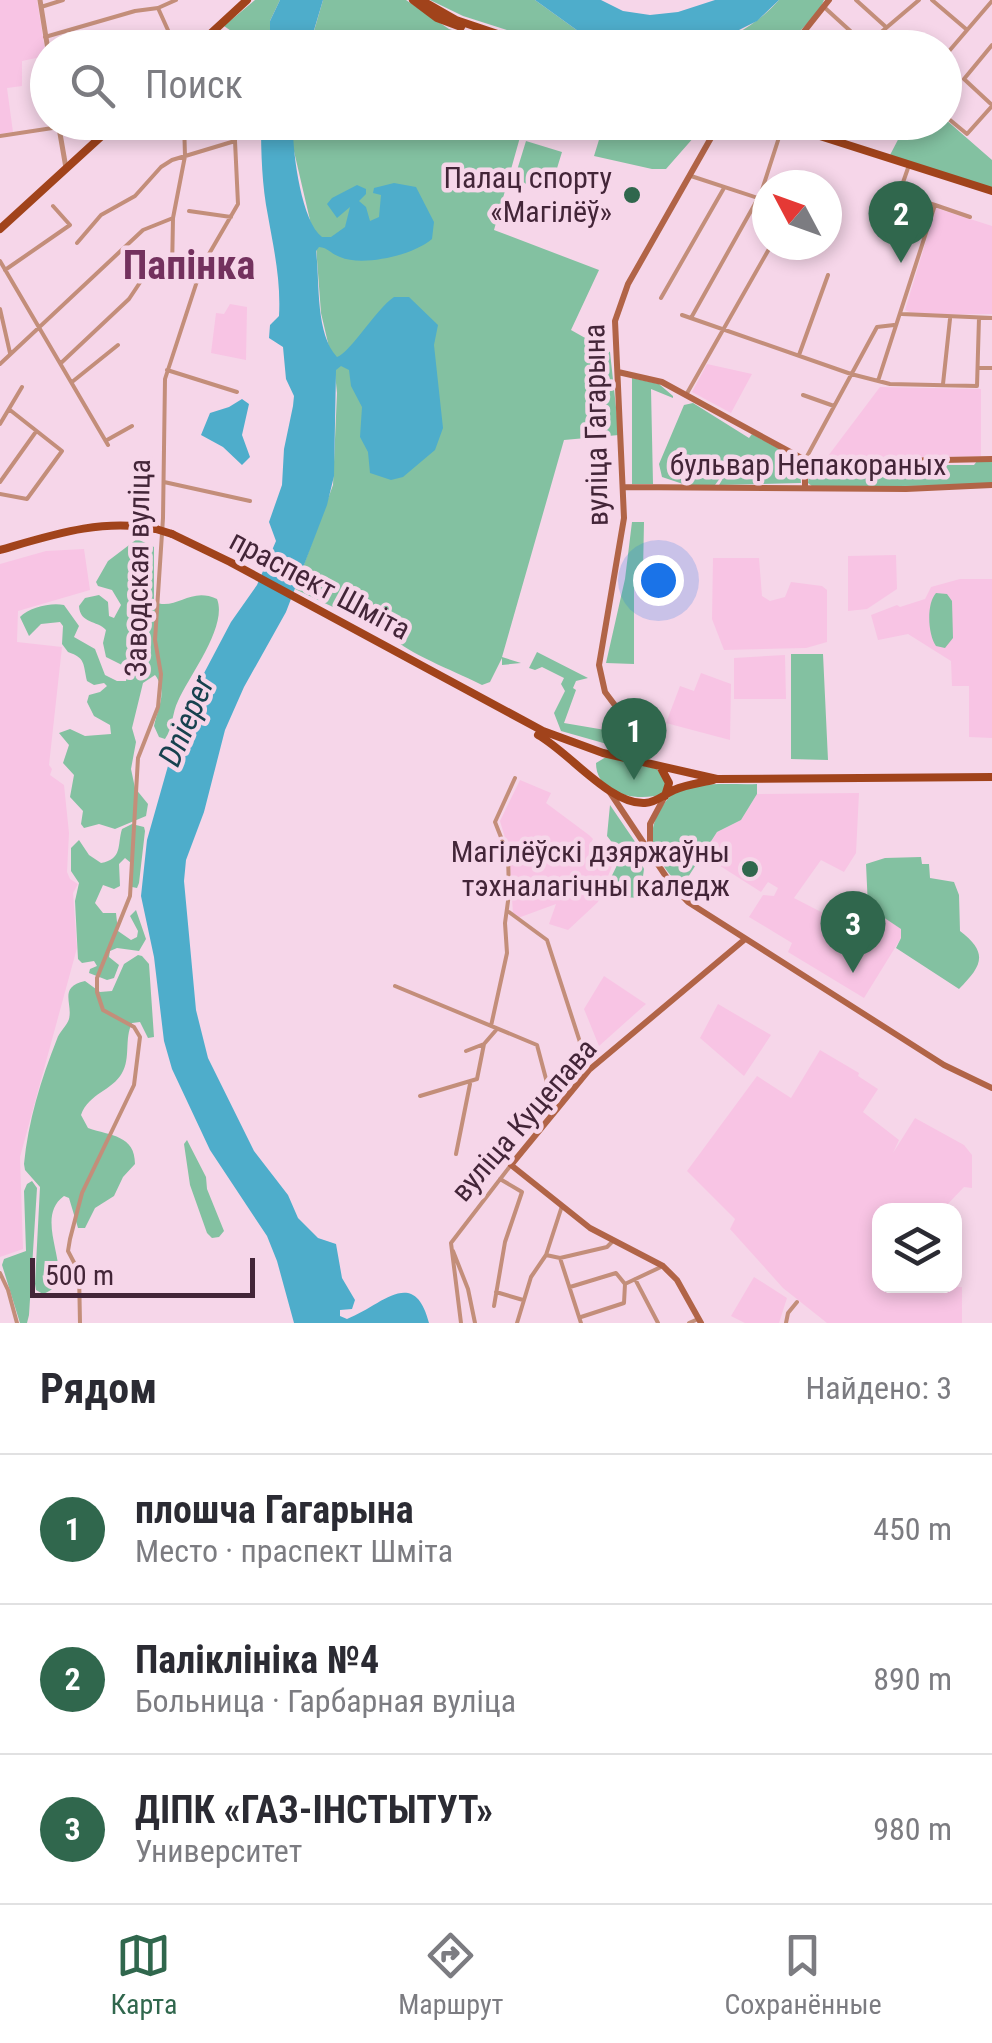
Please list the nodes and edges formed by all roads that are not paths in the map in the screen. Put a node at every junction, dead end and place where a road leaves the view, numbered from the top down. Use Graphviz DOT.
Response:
graph roads {
  1 [pos="63,0"];
  2 [pos="176,0"];
  3 [pos="247,0"];
  4 [pos="856,0"];
  5 [pos="919,0"];
  6 [pos="932,0"];
  7 [pos="992,0"];
  8 [pos="416,1"];
  9 [pos="40,3"];
  10 [pos="826,4"];
  11 [pos="158,8"];
  12 [pos="886,28"];
  13 [pos="44,30"];
  14 [pos="69,30"];
  15 [pos="168,30"];
  16 [pos="214,30"];
  17 [pos="472,30"];
  18 [pos="486,30"];
  19 [pos="805,30"];
  20 [pos="852,30"];
  21 [pos="967,30"];
  22 [pos="962,36"];
  23 [pos="991,48"];
  24 [pos="992,105"];
  25 [pos="962,129"];
  26 [pos="30,130"];
  27 [pos="0,136"];
  28 [pos="61,140"];
  29 [pos="98,140"];
  30 [pos="185,140"];
  31 [pos="710,140"];
  32 [pos="774,140"];
  33 [pos="830,140"];
  34 [pos="235,142"];
  35 [pos="185,156"];
  36 [pos="909,165"];
  37 [pos="766,170"];
  38 [pos="66,171"];
  39 [pos="691,176"];
  40 [pos="724,188"];
  41 [pos="992,191"];
  42 [pos="752,196"];
  43 [pos="53,206"];
  44 [pos="935,206"];
  45 [pos="752,209"];
  46 [pos="190,211"];
  47 [pos="231,216"];
  48 [pos="174,218"];
  49 [pos="970,218"];
  50 [pos="0,229"];
  51 [pos="77,243"];
  52 [pos="763,260"];
  53 [pos="0,261"];
  54 [pos="5,270"];
  55 [pos="828,276"];
  56 [pos="141,281"];
  57 [pos="196,282"];
  58 [pos="661,298"];
  59 [pos="0,309"];
  60 [pos="902,314"];
  61 [pos="682,315"];
  62 [pos="690,318"];
  63 [pos="950,318"];
  64 [pos="979,318"];
  65 [pos="992,318"];
  66 [pos="894,325"];
  67 [pos="38,326"];
  68 [pos="722,330"];
  69 [pos="118,344"];
  70 [pos="10,353"];
  71 [pos="799,356"];
  72 [pos="61,363"];
  73 [pos="0,364"];
  74 [pos="978,368"];
  75 [pos="992,368"];
  76 [pos="167,370"];
  77 [pos="618,372"];
  78 [pos="851,374"];
  79 [pos="878,381"];
  80 [pos="72,382"];
  81 [pos="943,384"];
  82 [pos="22,388"];
  83 [pos="237,392"];
  84 [pos="686,395"];
  85 [pos="803,395"];
  86 [pos="834,406"];
  87 [pos="10,410"];
  88 [pos="0,424"];
  89 [pos="132,426"];
  90 [pos="36,431"];
  91 [pos="992,459"];
  92 [pos="805,460"];
  93 [pos="0,482"];
  94 [pos="164,482"];
  95 [pos="992,486"];
  96 [pos="624,487"];
  97 [pos="805,487"];
  98 [pos="0,494"];
  99 [pos="250,501"];
  100 [pos="0,551"];
  101 [pos="351,629"];
  102 [pos="634,742"];
  103 [pos="603,753"];
  104 [pos="622,758"];
  105 [pos="639,762"];
  106 [pos="657,766"];
  107 [pos="592,774"];
  108 [pos="992,777"];
  109 [pos="514,778"];
  110 [pos="717,779"];
  111 [pos="608,790"];
  112 [pos="665,796"];
  113 [pos="651,854"];
  114 [pos="507,910"];
  115 [pos="744,940"];
  116 [pos="396,986"];
  117 [pos="494,1027"];
  118 [pos="484,1044"];
  119 [pos="466,1050"];
  120 [pos="590,1070"];
  121 [pos="470,1084"];
  122 [pos="992,1088"];
  123 [pos="420,1096"];
  124 [pos="555,1111"];
  125 [pos="456,1154"];
  126 [pos="511,1165"];
  127 [pos="500,1179"];
  128 [pos="562,1206"];
  129 [pos="613,1241"];
  130 [pos="451,1248"];
  131 [pos="546,1255"];
  132 [pos="560,1258"];
  133 [pos="664,1266"];
  134 [pos="0,1273"];
  135 [pos="635,1279"];
  136 [pos="625,1284"];
  137 [pos="570,1287"];
  138 [pos="496,1292"];
  139 [pos="523,1300"];
  140 [pos="797,1302"];
  141 [pos="494,1306"];
  142 [pos="580,1320"];
  143 [pos="699,1321"];
  144 [pos="17,1323"];
  145 [pos="80,1323"];
  146 [pos="461,1323"];
  147 [pos="475,1323"];
  148 [pos="518,1323"];
  149 [pos="658,1323"];
  150 [pos="689,1323"];
  151 [pos="786,1323"];
  1 -- 9 [label="street"];
  2 -- 11 [label="street"];
  3 -- 16 [label="main road"];
  4 -- 12 [label="street"];
  5 -- 12 [label="street"];
  6 -- 21 [label="street"];
  7 -- 21 [label="street"];
  8 -- 17 [label="main road"];
  8 -- 18 [label="main road"];
  9 -- 13 [label="street"];
  10 -- 19 [label="main road"];
  10 -- 20 [label="street"];
  11 -- 14 [label="street"];
  11 -- 15 [label="street"];
  21 -- 22 [label="street"];
  23 -- 24 [label="street"];
  24 -- 25 [label="street"];
  26 -- 27 [label="street"];
  28 -- 38 [label="street"];
  29 -- 38 [label="main road"];
  30 -- 35 [label="street"];
  31 -- 39 [label="main road, вуліца Гагарына"];
  32 -- 37 [label="street"];
  33 -- 36 [label="main road"];
  34 -- 35 [label="street"];
  34 -- 47 [label="street, Заводская вуліца"];
  35 -- 48 [label="street"];
  35 -- 51 [label="street"];
  36 -- 41 [label="main road"];
  36 -- 44 [label="street"];
  38 -- 50 [label="main road"];
  39 -- 40 [label="street"];
  39 -- 77 [label="main road, вуліца Гагарына"];
  40 -- 42 [label="street"];
  40 -- 58 [label="street"];
  43 -- 54 [label="street"];
  44 -- 49 [label="street"];
  44 -- 60 [label="street"];
  45 -- 62 [label="street"];
  46 -- 47 [label="street"];
  47 -- 57 [label="street, Заводская вуліца"];
  48 -- 57 [label="street"];
  48 -- 67 [label="street"];
  52 -- 68 [label="street"];
  53 -- 54 [label="street"];
  54 -- 67 [label="street"];
  55 -- 71 [label="street"];
  56 -- 72 [label="street"];
  57 -- 76 [label="street, Заводская вуліца"];
  59 -- 70 [label="street"];
  60 -- 63 [label="street"];
  60 -- 79 [label="street"];
  61 -- 62 [label="street"];
  62 -- 68 [label="street"];
  63 -- 64 [label="street"];
  63 -- 81 [label="street"];
  64 -- 65 [label="street"];
  64 -- 74 [label="street"];
  66 -- 78 [label="street"];
  67 -- 70 [label="street"];
  67 -- 72 [label="street"];
  68 -- 71 [label="street"];
  68 -- 84 [label="street"];
  69 -- 80 [label="street"];
  70 -- 73 [label="street"];
  71 -- 78 [label="street"];
  72 -- 80 [label="street"];
  74 -- 75 [label="street"];
  74 -- 81 [label="street"];
  76 -- 83 [label="street"];
  76 -- 94 [label="street, Заводская вуліца"];
  77 -- 84 [label="main road"];
  77 -- 96 [label="main road, вуліца Гагарына"];
  78 -- 79 [label="street"];
  78 -- 86 [label="street"];
  79 -- 81 [label="street"];
  80 -- 89 [label="street"];
  82 -- 87 [label="street"];
  84 -- 92 [label="main road"];
  85 -- 86 [label="street"];
  86 -- 92 [label="street"];
  87 -- 88 [label="street"];
  87 -- 90 [label="street"];
  90 -- 93 [label="street"];
  90 -- 98 [label="street"];
  91 -- 92 [label="main road"];
  92 -- 97 [label="main road"];
  94 -- 99 [label="street"];
  94 -- 145 [label="street, Заводская вуліца"];
  95 -- 97 [label="main road, бульвар Непакораных"];
  96 -- 97 [label="main road, бульвар Непакораных"];
  96 -- 102 [label="main road, вуліца Гагарына"];
  100 -- 101 [label="main road, праспект Шміта, bridge"];
  101 -- 103 [label="main road, праспект Шміта"];
  101 -- 107 [label="main road, праспект Шміта"];
  102 -- 104 [label="main road"];
  102 -- 105 [label="main road, вуліца Гагарына"];
  103 -- 104 [label="main road, праспект Шміта"];
  103 -- 107 [label="main road"];
  104 -- 105 [label="main road, праспект Шміта"];
  105 -- 106 [label="main road, праспект Шміта"];
  106 -- 110 [label="main road"];
  106 -- 112 [label="main road"];
  107 -- 111 [label="main road, праспект Шміта"];
  108 -- 110 [label="main road"];
  109 -- 114 [label="street"];
  110 -- 112 [label="main road"];
  111 -- 112 [label="main road"];
  111 -- 113 [label="main road"];
  112 -- 113 [label="main road"];
  113 -- 115 [label="main road"];
  114 -- 117 [label="street"];
  114 -- 120 [label="street"];
  115 -- 120 [label="main road, вуліца Куцепава"];
  115 -- 122 [label="main road"];
  116 -- 117 [label="street"];
  117 -- 118 [label="street"];
  117 -- 124 [label="street"];
  118 -- 119 [label="street"];
  118 -- 121 [label="street"];
  120 -- 124 [label="main road, вуліца Куцепава"];
  121 -- 123 [label="street"];
  121 -- 125 [label="street"];
  124 -- 126 [label="main road, вуліца Куцепава"];
  126 -- 127 [label="street, вуліца Куцепава"];
  126 -- 128 [label="main road"];
  127 -- 130 [label="street, вуліца Куцепава"];
  127 -- 138 [label="street"];
  128 -- 129 [label="main road"];
  128 -- 131 [label="street"];
  129 -- 132 [label="street"];
  129 -- 133 [label="main road"];
  130 -- 146 [label="street, вуліца Куцепава"];
  130 -- 147 [label="street"];
  131 -- 132 [label="street"];
  131 -- 139 [label="street"];
  132 -- 137 [label="street"];
  133 -- 135 [label="street"];
  133 -- 143 [label="main road"];
  134 -- 144 [label="street"];
  135 -- 136 [label="street"];
  135 -- 149 [label="street"];
  136 -- 137 [label="street"];
  136 -- 142 [label="street"];
  137 -- 142 [label="street"];
  138 -- 139 [label="street"];
  138 -- 141 [label="street"];
  139 -- 148 [label="street"];
  140 -- 151 [label="street"];
  143 -- 150 [label="street"];
}
